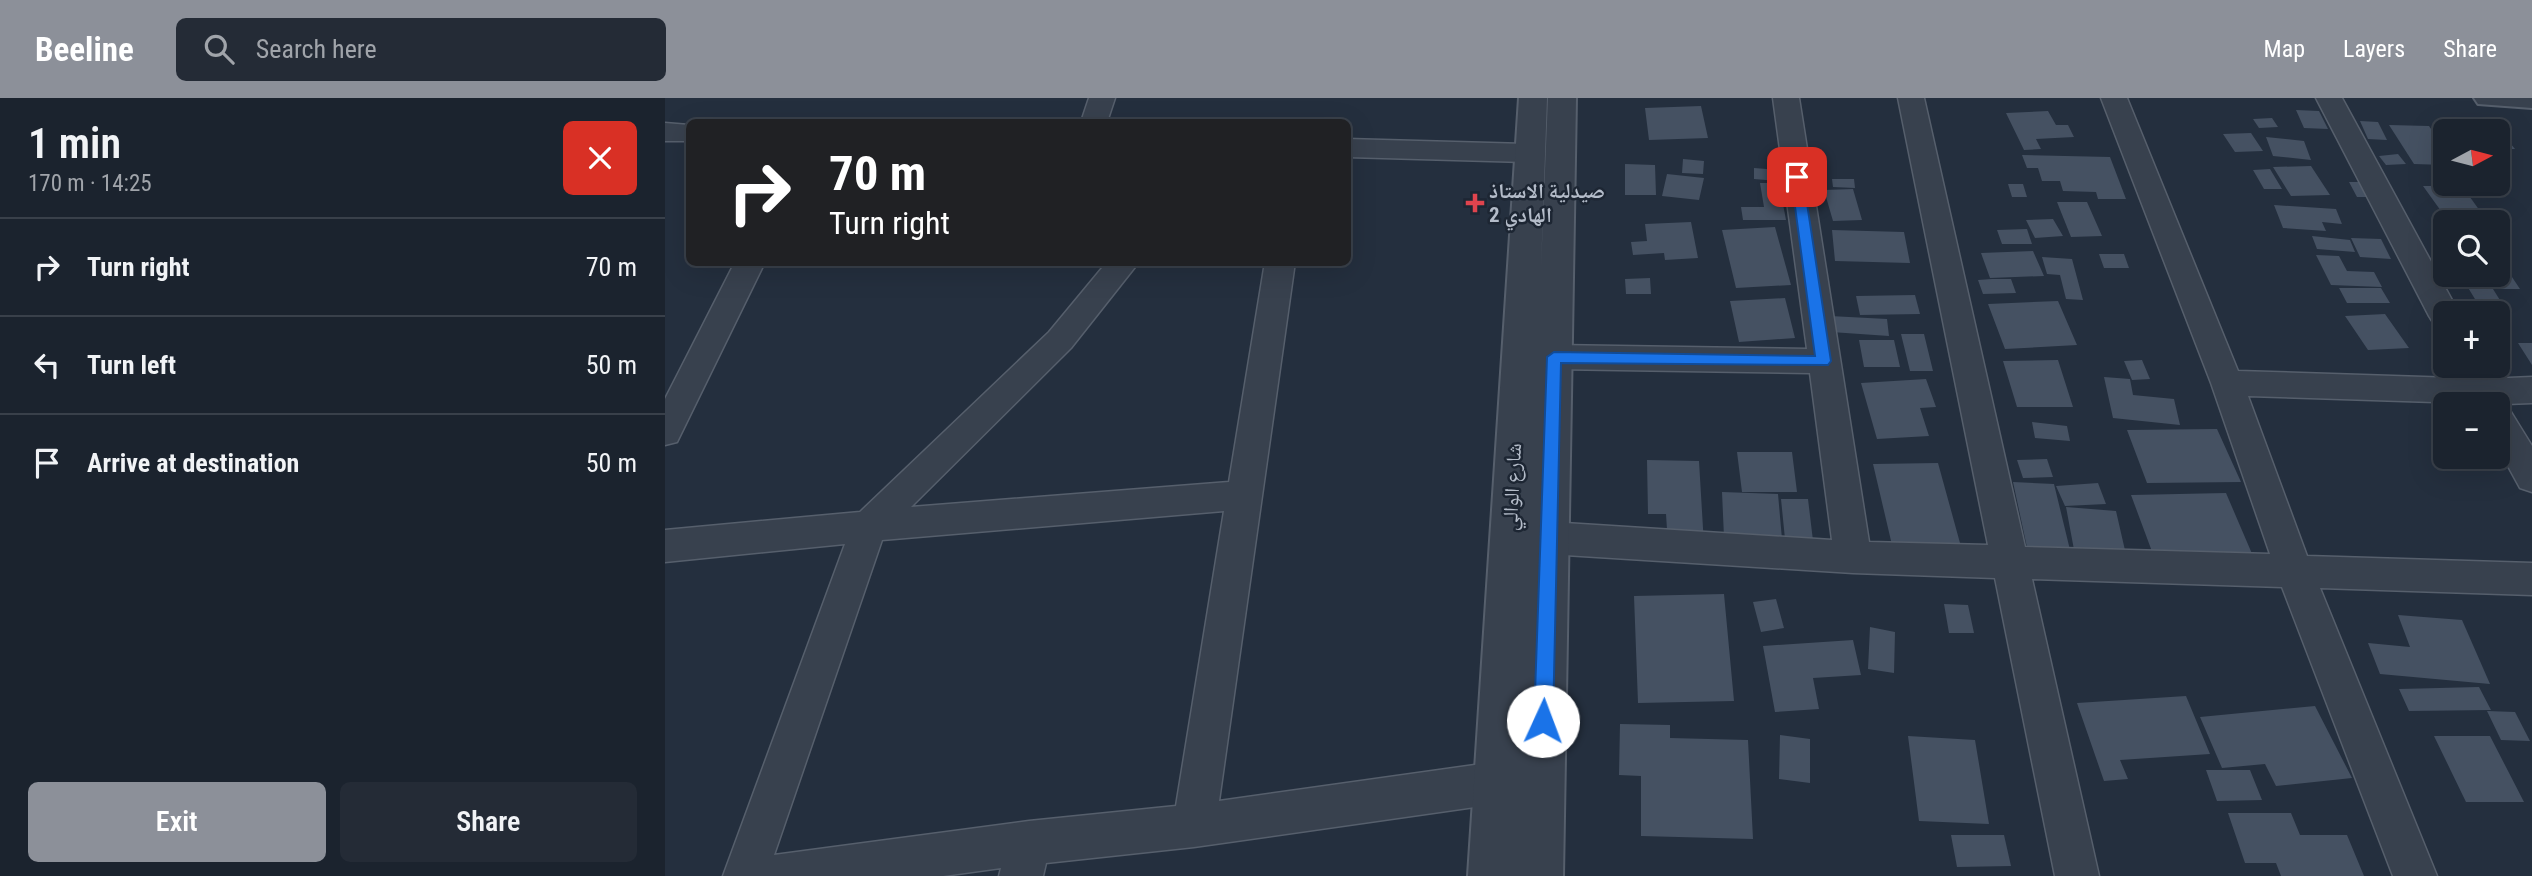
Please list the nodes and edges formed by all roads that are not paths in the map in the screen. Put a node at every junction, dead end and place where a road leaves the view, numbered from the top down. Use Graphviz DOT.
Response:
graph roads {
  1 [pos="1102,98"];
  2 [pos="1533,98"];
  3 [pos="1562,98"];
  4 [pos="1786,98"];
  5 [pos="1910,98"];
  6 [pos="2115,98"];
  7 [pos="2329,98"];
  8 [pos="2488,98"];
  9 [pos="2532,99"];
  10 [pos="1095,119"];
  11 [pos="665,132"];
  12 [pos="686,133"];
  13 [pos="1351,148"];
  14 [pos="1530,153"];
  15 [pos="748,266"];
  16 [pos="1121,266"];
  17 [pos="1279,266"];
  18 [pos="2437,301"];
  19 [pos="1554,357"];
  20 [pos="1823,361"];
  21 [pos="2227,383"];
  22 [pos="2532,390"];
  23 [pos="2439,392"];
  24 [pos="2509,392"];
  25 [pos="665,432"];
  26 [pos="2510,438"];
  27 [pos="2532,478"];
  28 [pos="1245,495"];
  29 [pos="869,526"];
  30 [pos="1549,538"];
  31 [pos="665,546"];
  32 [pos="1853,557"];
  33 [pos="2010,562"];
  34 [pos="2295,572"];
  35 [pos="2532,579"];
  36 [pos="1496,783"];
  37 [pos="1194,827"];
  38 [pos="1025,860"];
  39 [pos="745,876"];
  40 [pos="777,876"];
  41 [pos="1492,876"];
  42 [pos="1539,876"];
  43 [pos="2077,876"];
  44 [pos="2415,876"];
  1 -- 10 [label="street"];
  2 -- 14 [label="street, شارع الوالي"];
  3 -- 19 [label="street, شارع الوالي"];
  4 -- 20 [label="street"];
  5 -- 33 [label="street"];
  6 -- 21 [label="street"];
  7 -- 18 [label="street"];
  8 -- 9 [label="street"];
  11 -- 12 [label="street"];
  13 -- 14 [label="street"];
  14 -- 36 [label="street, شارع الوالي"];
  15 -- 25 [label="street"];
  16 -- 29 [label="street"];
  17 -- 28 [label="street"];
  19 -- 20 [label="street"];
  19 -- 30 [label="street, شارع الوالي"];
  20 -- 32 [label="street"];
  21 -- 23 [label="street"];
  21 -- 34 [label="street"];
  22 -- 24 [label="street"];
  26 -- 27 [label="street"];
  28 -- 29 [label="street"];
  28 -- 37 [label="street"];
  29 -- 31 [label="street"];
  29 -- 39 [label="street"];
  30 -- 32 [label="street"];
  30 -- 42 [label="street, شارع الوالي"];
  32 -- 33 [label="street"];
  33 -- 34 [label="street"];
  33 -- 43 [label="street"];
  34 -- 35 [label="street"];
  34 -- 44 [label="street"];
  36 -- 37 [label="street"];
  36 -- 41 [label="street, شارع الوالي"];
  37 -- 38 [label="street"];
  38 -- 40 [label="street"];
}
